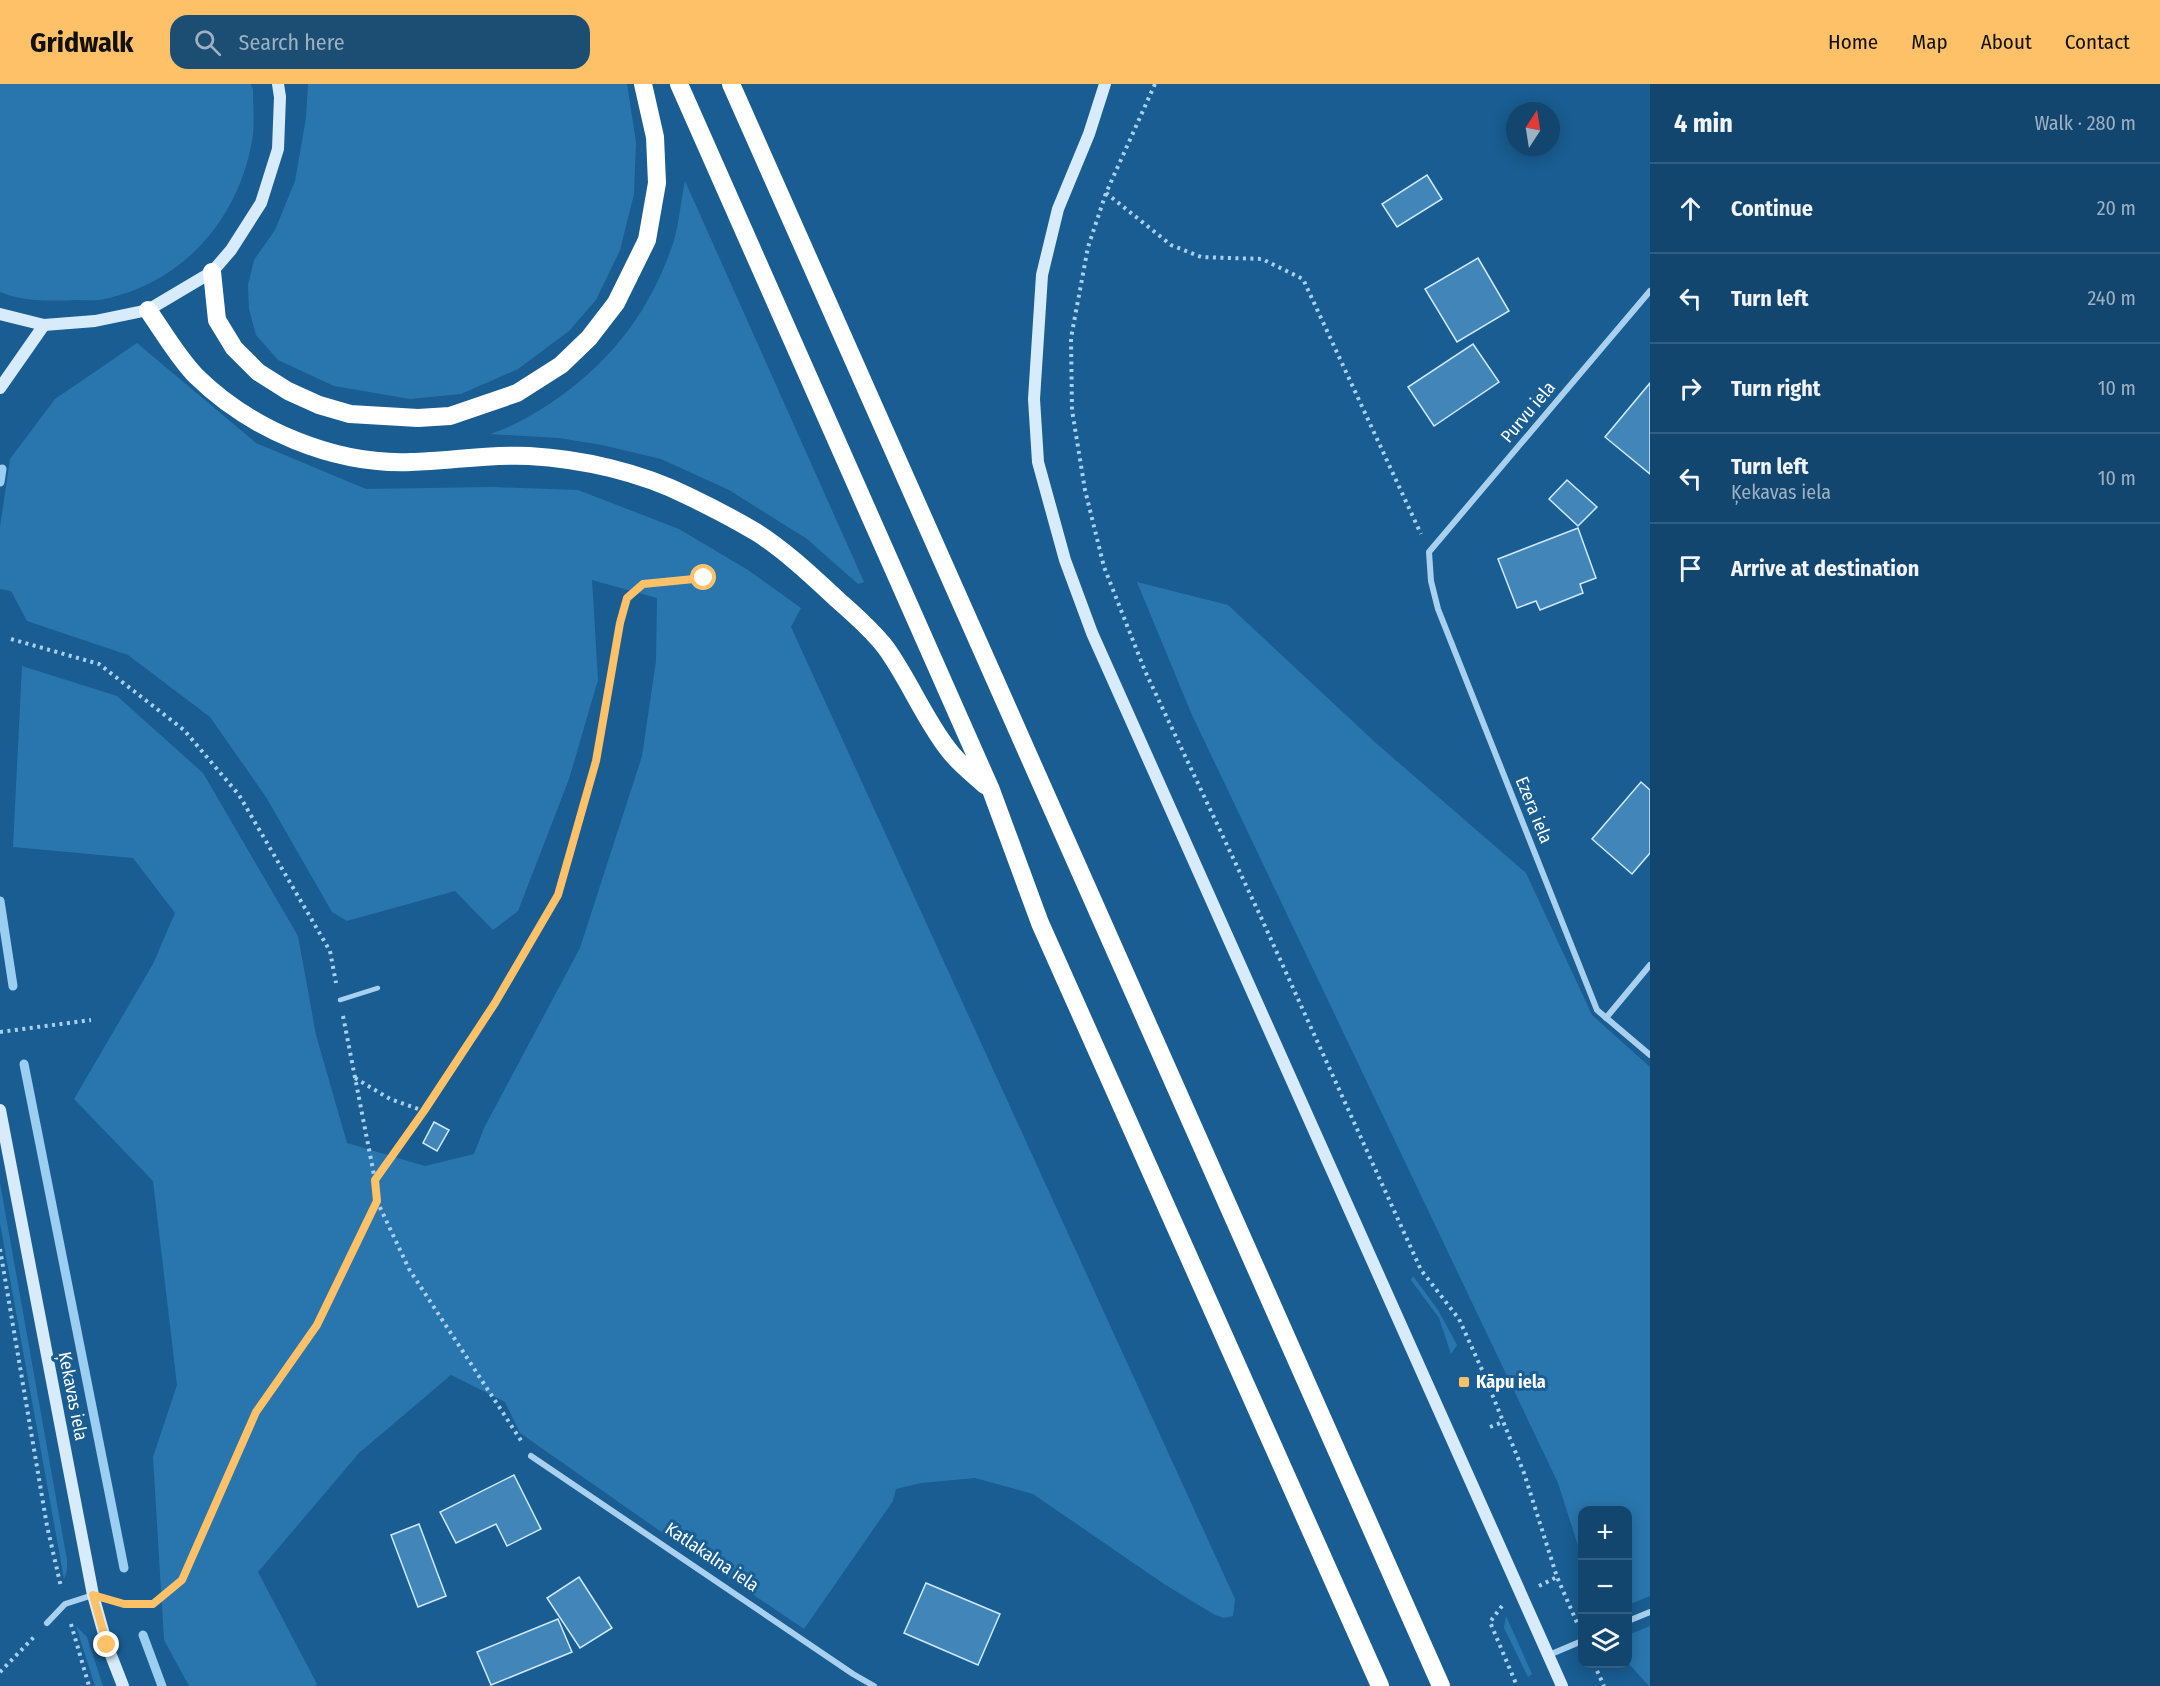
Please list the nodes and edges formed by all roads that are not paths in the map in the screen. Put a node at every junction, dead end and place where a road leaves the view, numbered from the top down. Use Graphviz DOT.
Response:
graph roads {
  1 [pos="278,84"];
  2 [pos="286,84"];
  3 [pos="643,84"];
  4 [pos="680,84"];
  5 [pos="731,84"];
  6 [pos="1105,84"];
  7 [pos="280,97"];
  8 [pos="212,272"];
  9 [pos="1650,291"];
  10 [pos="148,310"];
  11 [pos="0,314"];
  12 [pos="44,325"];
  13 [pos="0,388"];
  14 [pos="1429,552"];
  15 [pos="991,790"];
  16 [pos="1650,965"];
  17 [pos="378,988"];
  18 [pos="340,1000"];
  19 [pos="1606,1018"];
  20 [pos="1650,1055"];
  21 [pos="0,1110"];
  22 [pos="531,1456"];
  23 [pos="93,1595"];
  24 [pos="1650,1612"];
  25 [pos="1632,1620"];
  26 [pos="47,1623"];
  27 [pos="1578,1643"];
  28 [pos="1549,1655"];
  29 [pos="123,1686"];
  30 [pos="874,1686"];
  31 [pos="1380,1686"];
  32 [pos="1441,1686"];
  33 [pos="1562,1686"];
  1 -- 7 [label="main road"];
  2 -- 7 [label="main road"];
  3 -- 8 [label="highway"];
  4 -- 15 [label="highway"];
  5 -- 32 [label="highway"];
  6 -- 28 [label="main road"];
  7 -- 8 [label="main road"];
  8 -- 10 [label="main road"];
  9 -- 14 [label="street, Purvu iela"];
  10 -- 12 [label="main road"];
  10 -- 15 [label="highway"];
  11 -- 12 [label="main road"];
  12 -- 13 [label="main road"];
  14 -- 19 [label="street, Ezera iela"];
  15 -- 31 [label="highway"];
  16 -- 19 [label="street"];
  17 -- 18 [label="lane"];
  19 -- 20 [label="street, Ezera iela"];
  21 -- 23 [label="main road, Ķekavas iela"];
  22 -- 30 [label="street, Katlakalna iela"];
  23 -- 26 [label="street"];
  23 -- 29 [label="main road, Ķekavas iela"];
  24 -- 25 [label="street"];
  27 -- 28 [label="street"];
  28 -- 33 [label="main road"];
}
